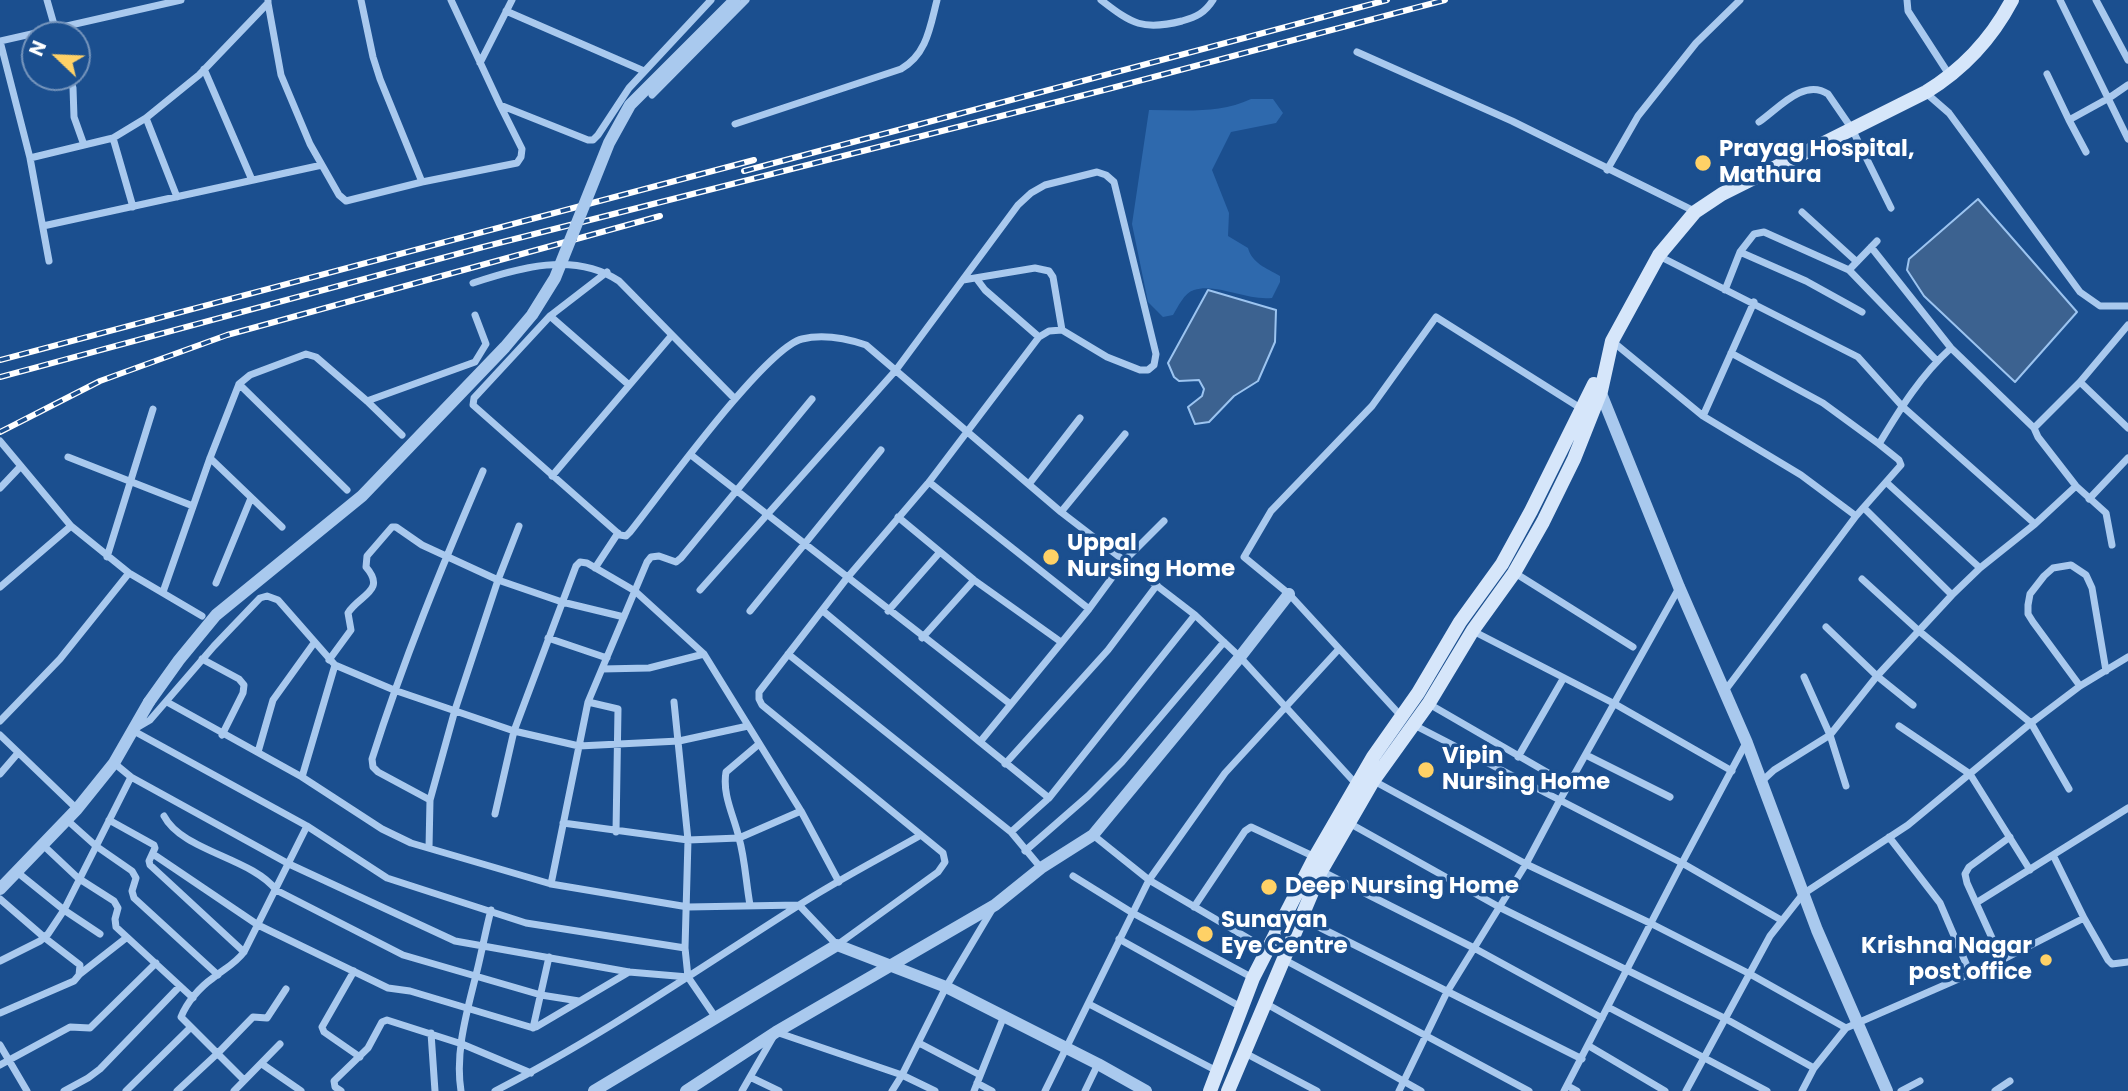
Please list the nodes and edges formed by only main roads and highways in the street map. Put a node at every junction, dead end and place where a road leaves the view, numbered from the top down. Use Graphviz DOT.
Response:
graph roads {
  1 [pos="2012,0"];
  2 [pos="1598,386"];
  3 [pos="1407,720"];
  4 [pos="1318,864"];
  5 [pos="1210,1091"];
  6 [pos="1228,1091"];
  1 -- 2 [label="main road"];
  2 -- 3 [label="main road"];
  2 -- 3 [label="main road"];
  3 -- 4 [label="main road"];
  3 -- 4 [label="main road"];
  4 -- 5 [label="main road"];
  4 -- 6 [label="main road"];
}
